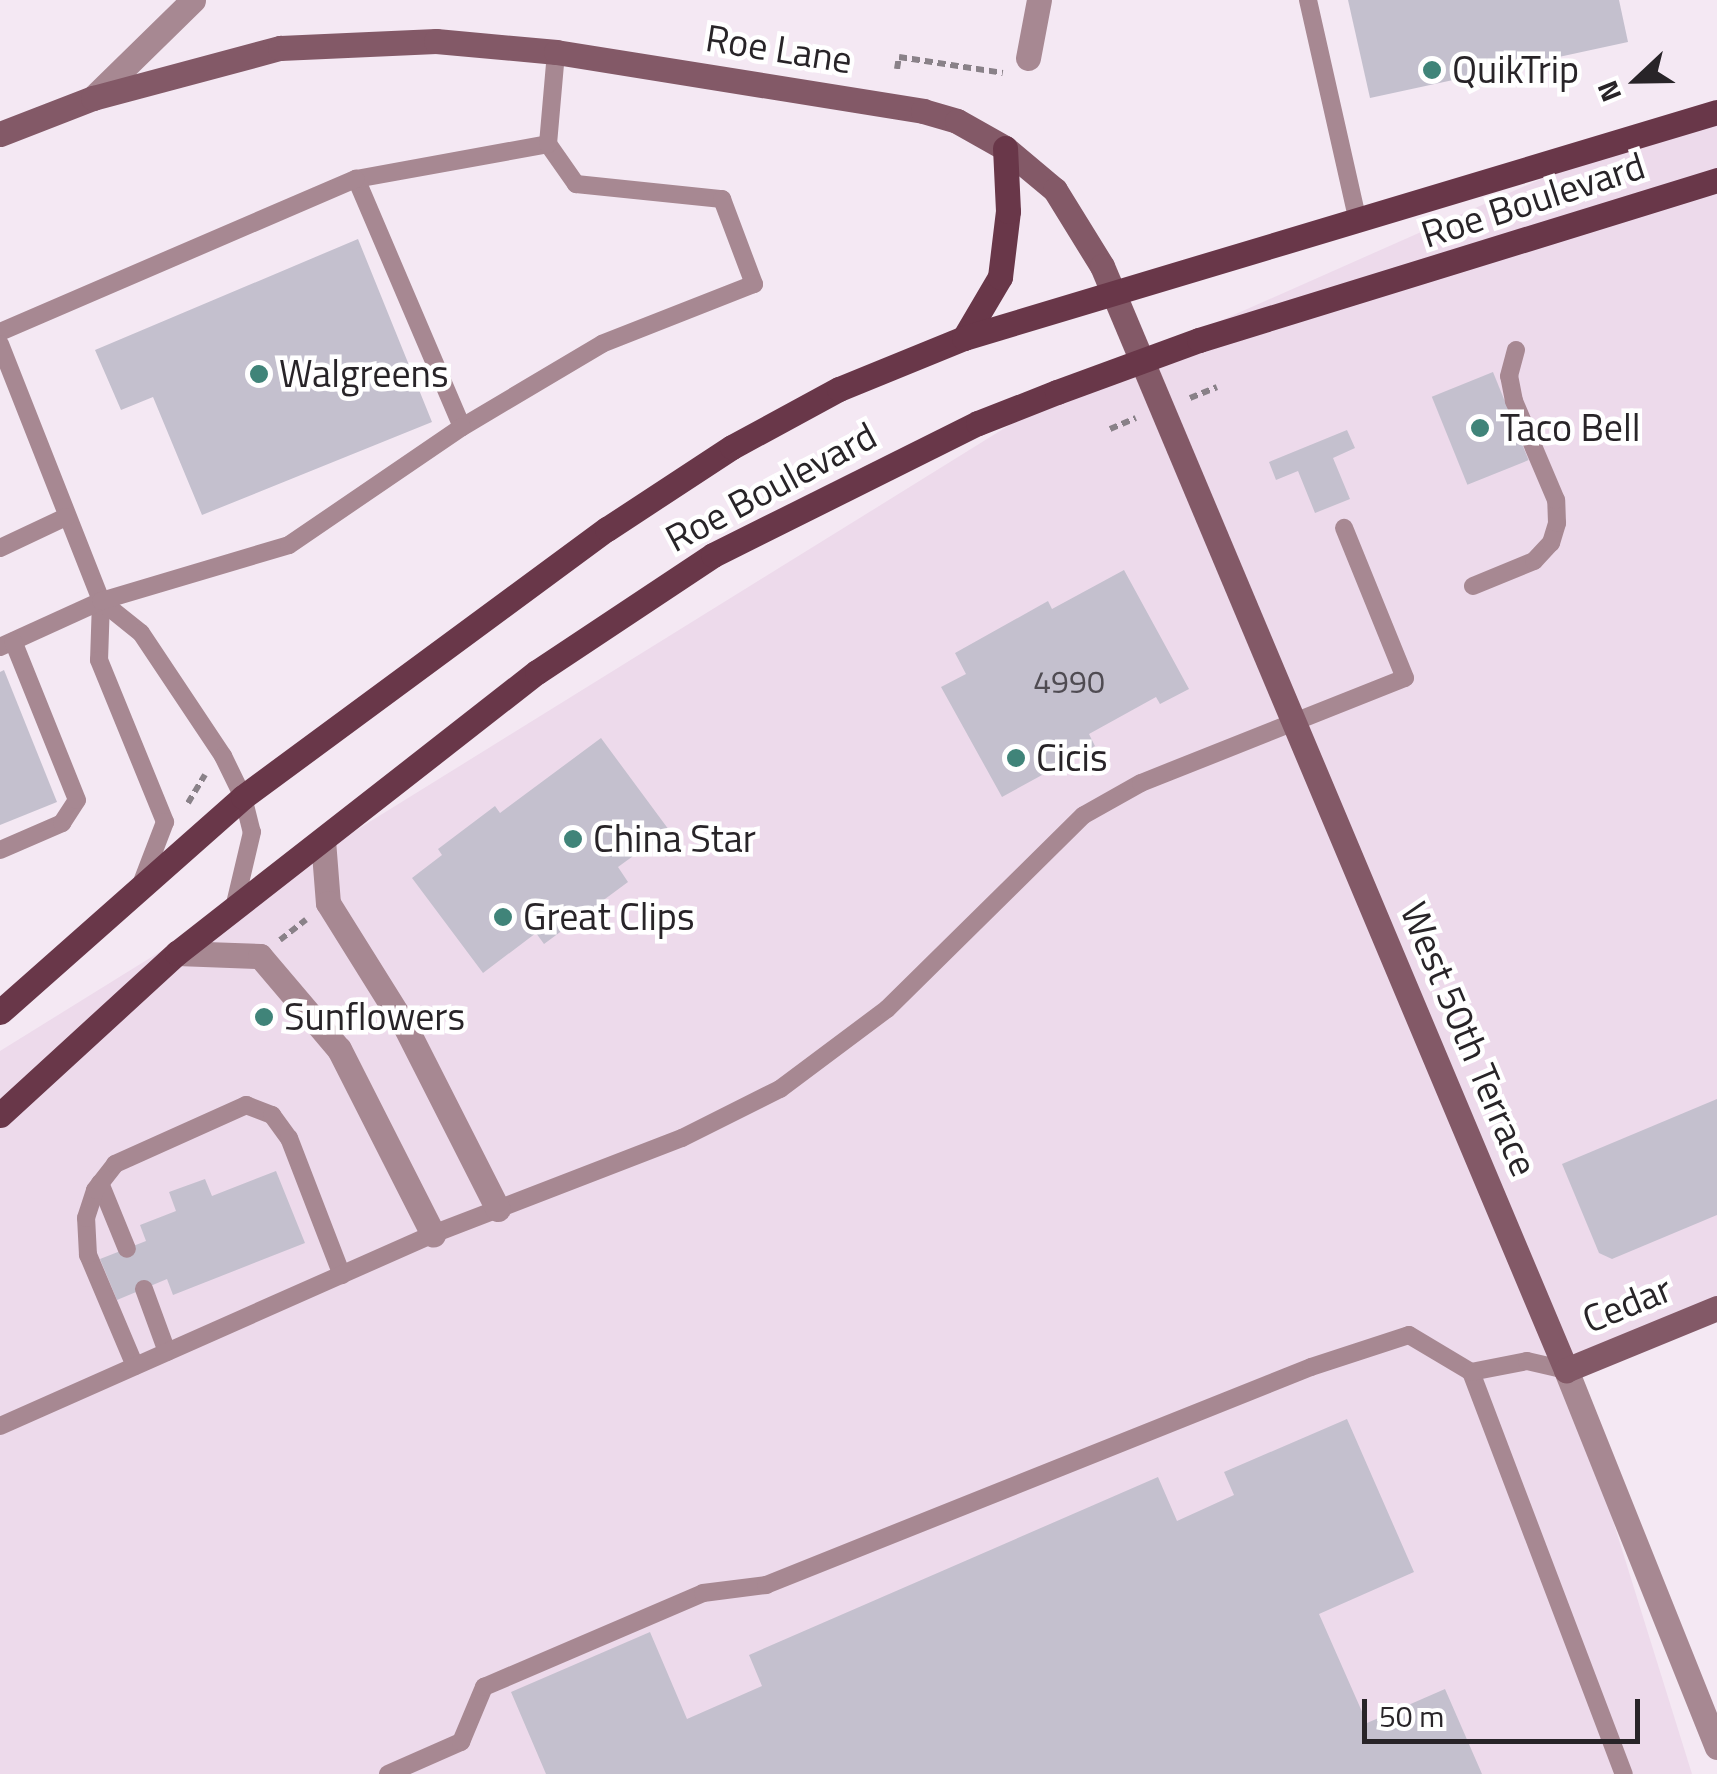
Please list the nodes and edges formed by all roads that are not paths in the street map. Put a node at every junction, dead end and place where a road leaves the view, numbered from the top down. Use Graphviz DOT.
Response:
graph roads {
  1 [pos="193,0"];
  2 [pos="1039,0"];
  3 [pos="1308,0"];
  4 [pos="556,52"];
  5 [pos="1028,58"];
  6 [pos="94,98"];
  7 [pos="1717,112"];
  8 [pos="0,134"];
  9 [pos="548,144"];
  10 [pos="1005,148"];
  11 [pos="356,179"];
  12 [pos="1717,180"];
  13 [pos="1357,217"];
  14 [pos="1114,296"];
  15 [pos="0,332"];
  16 [pos="964,338"];
  17 [pos="0,344"];
  18 [pos="1516,350"];
  19 [pos="1141,364"];
  20 [pos="462,427"];
  21 [pos="66,517"];
  22 [pos="1344,528"];
  23 [pos="0,548"];
  24 [pos="1474,586"];
  25 [pos="101,601"];
  26 [pos="6,644"];
  27 [pos="41,710"];
  28 [pos="23,718"];
  29 [pos="1295,722"];
  30 [pos="60,756"];
  31 [pos="42,764"];
  32 [pos="243,797"];
  33 [pos="323,840"];
  34 [pos="0,850"];
  35 [pos="142,882"];
  36 [pos="233,909"];
  37 [pos="177,952"];
  38 [pos="0,1012"];
  39 [pos="0,1116"];
  40 [pos="100,1183"];
  41 [pos="498,1209"];
  42 [pos="433,1234"];
  43 [pos="127,1249"];
  44 [pos="342,1274"];
  45 [pos="144,1289"];
  46 [pos="1717,1308"];
  47 [pos="168,1352"];
  48 [pos="135,1366"];
  49 [pos="1566,1370"];
  50 [pos="1472,1372"];
  51 [pos="0,1426"];
  52 [pos="1717,1746"];
  53 [pos="388,1774"];
  54 [pos="1624,1774"];
  1 -- 6 [label="street"];
  2 -- 5 [label="street"];
  3 -- 13 [label="lane"];
  4 -- 6 [label="street, Roe Lane"];
  4 -- 9 [label="lane"];
  4 -- 10 [label="street, Roe Lane"];
  6 -- 8 [label="street, Roe Lane"];
  7 -- 13 [label="main road, Roe Boulevard"];
  9 -- 11 [label="lane"];
  9 -- 20 [label="lane"];
  10 -- 14 [label="street, Roe Lane"];
  10 -- 16 [label="main road"];
  11 -- 15 [label="lane"];
  11 -- 20 [label="lane"];
  12 -- 19 [label="main road, Roe Boulevard"];
  13 -- 14 [label="main road, Roe Boulevard"];
  14 -- 16 [label="main road, Roe Boulevard"];
  14 -- 19 [label="street, Roe Lane"];
  16 -- 32 [label="main road, Roe Boulevard"];
  17 -- 21 [label="lane"];
  18 -- 24 [label="lane"];
  19 -- 29 [label="street, West 50th Terrace"];
  19 -- 33 [label="main road, Roe Boulevard"];
  20 -- 25 [label="lane"];
  21 -- 23 [label="lane"];
  21 -- 25 [label="lane"];
  22 -- 29 [label="lane"];
  25 -- 26 [label="lane"];
  25 -- 32 [label="lane"];
  25 -- 35 [label="lane"];
  26 -- 27 [label="lane"];
  27 -- 28 [label="lane"];
  27 -- 30 [label="lane"];
  29 -- 41 [label="lane"];
  29 -- 49 [label="street, West 50th Terrace"];
  30 -- 31 [label="lane"];
  30 -- 34 [label="lane"];
  32 -- 35 [label="main road, Roe Boulevard"];
  32 -- 36 [label="lane"];
  33 -- 36 [label="main road, Roe Boulevard"];
  33 -- 41 [label="street"];
  35 -- 38 [label="main road, Roe Boulevard"];
  36 -- 37 [label="main road, Roe Boulevard"];
  37 -- 39 [label="main road, Roe Boulevard"];
  37 -- 42 [label="street"];
  40 -- 43 [label="lane"];
  40 -- 44 [label="lane"];
  40 -- 48 [label="lane"];
  41 -- 42 [label="lane"];
  42 -- 44 [label="lane"];
  44 -- 47 [label="lane"];
  45 -- 47 [label="lane"];
  46 -- 49 [label="street, Cedar"];
  47 -- 48 [label="lane"];
  48 -- 51 [label="lane"];
  49 -- 50 [label="lane"];
  49 -- 52 [label="street, West 50th Terrace"];
  50 -- 53 [label="lane"];
  50 -- 54 [label="lane"];
}
